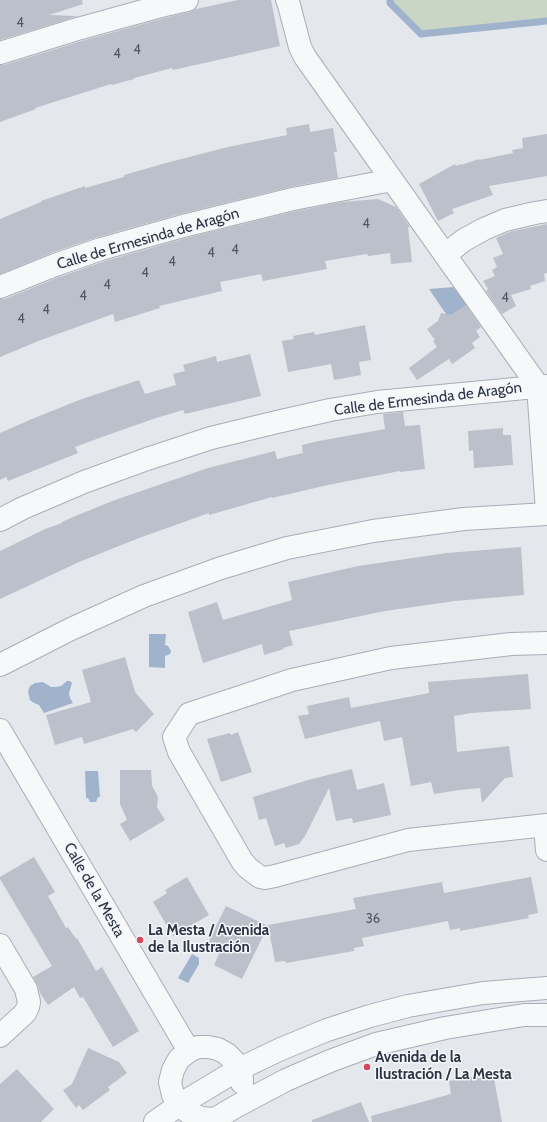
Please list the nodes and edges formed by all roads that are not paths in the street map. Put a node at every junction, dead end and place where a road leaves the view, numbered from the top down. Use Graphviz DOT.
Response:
graph roads {
  1 [pos="188,0"];
  2 [pos="287,0"];
  3 [pos="0,53"];
  4 [pos="392,180"];
  5 [pos="547,211"];
  6 [pos="446,254"];
  7 [pos="0,287"];
  8 [pos="543,386"];
  9 [pos="547,512"];
  10 [pos="0,520"];
  11 [pos="547,643"];
  12 [pos="0,666"];
  13 [pos="0,730"];
  14 [pos="546,825"];
  15 [pos="547,850"];
  16 [pos="0,944"];
  17 [pos="547,988"];
  18 [pos="547,1015"];
  19 [pos="0,1036"];
  20 [pos="189,1051"];
  21 [pos="239,1069"];
  22 [pos="179,1106"];
  23 [pos="235,1107"];
  24 [pos="212,1121"];
  25 [pos="155,1122"];
  1 -- 3 [label="street"];
  2 -- 4 [label="street, Calle de Ermesinda de Aragón"];
  4 -- 6 [label="street, Calle de Ermesinda de Aragón"];
  4 -- 7 [label="street, Calle de Ermesinda de Aragón"];
  5 -- 6 [label="street"];
  6 -- 8 [label="street, Calle de Ermesinda de Aragón"];
  8 -- 9 [label="street, Calle de Ermesinda de Aragón"];
  8 -- 10 [label="street, Calle de Ermesinda de Aragón"];
  9 -- 12 [label="street, Calle de Ermesinda de Aragón"];
  11 -- 14 [label="street"];
  13 -- 20 [label="street, Calle de la Mesta"];
  14 -- 15 [label="street"];
  16 -- 19 [label="street"];
  17 -- 21 [label="street"];
  18 -- 23 [label="street"];
  20 -- 21 [label="street"];
  20 -- 22 [label="street"];
  21 -- 22 [label="street"];
  21 -- 23 [label="street"];
  22 -- 24 [label="street"];
  22 -- 25 [label="street"];
  23 -- 24 [label="street"];
}
